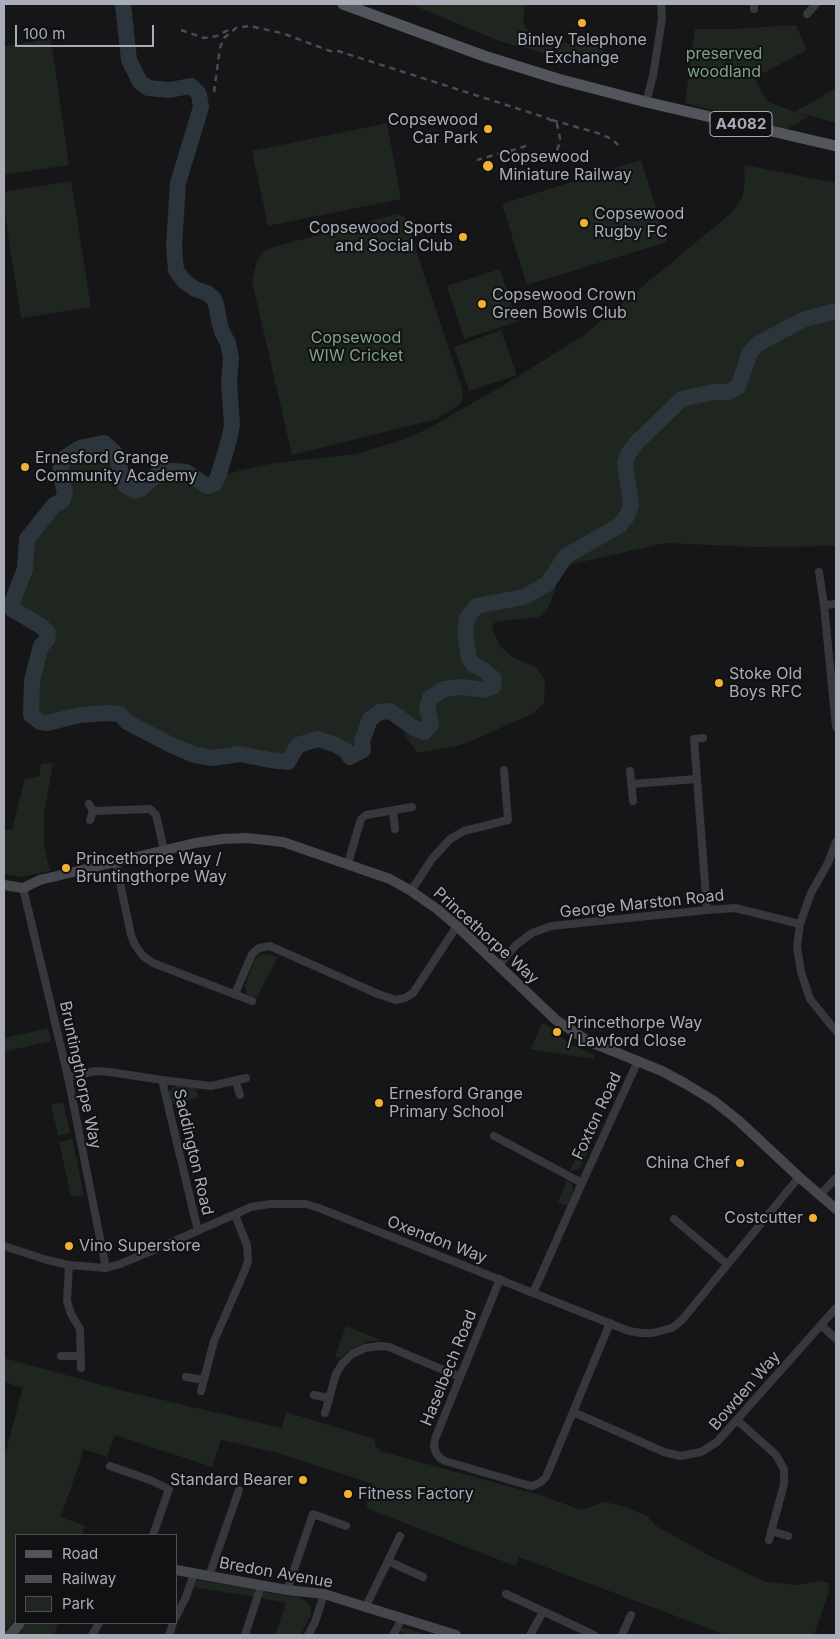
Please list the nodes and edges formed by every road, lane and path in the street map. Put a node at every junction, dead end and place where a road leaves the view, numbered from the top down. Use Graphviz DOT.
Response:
graph roads {
  1 [pos="343,4"];
  2 [pos="661,4"];
  3 [pos="816,4"];
  4 [pos="807,14"];
  5 [pos="646,102"];
  6 [pos="836,146"];
  7 [pos="819,572"];
  8 [pos="836,604"];
  9 [pos="824,606"];
  10 [pos="835,692"];
  11 [pos="836,728"];
  12 [pos="702,738"];
  13 [pos="504,770"];
  14 [pos="630,771"];
  15 [pos="696,779"];
  16 [pos="632,784"];
  17 [pos="633,801"];
  18 [pos="412,807"];
  19 [pos="392,811"];
  20 [pos="90,820"];
  21 [pos="395,829"];
  22 [pos="836,842"];
  23 [pos="164,850"];
  24 [pos="116,863"];
  25 [pos="348,863"];
  26 [pos="4,885"];
  27 [pos="23,888"];
  28 [pos="411,891"];
  29 [pos="707,910"];
  30 [pos="800,924"];
  31 [pos="457,926"];
  32 [pos="499,965"];
  33 [pos="235,994"];
  34 [pos="252,1001"];
  35 [pos="836,1031"];
  36 [pos="638,1062"];
  37 [pos="68,1077"];
  38 [pos="246,1078"];
  39 [pos="162,1080"];
  40 [pos="236,1082"];
  41 [pos="240,1095"];
  42 [pos="494,1136"];
  43 [pos="800,1177"];
  44 [pos="836,1178"];
  45 [pos="582,1183"];
  46 [pos="820,1195"];
  47 [pos="836,1209"];
  48 [pos="235,1215"];
  49 [pos="674,1219"];
  50 [pos="198,1231"];
  51 [pos="4,1246"];
  52 [pos="727,1264"];
  53 [pos="69,1265"];
  54 [pos="106,1268"];
  55 [pos="500,1279"];
  56 [pos="533,1293"];
  57 [pos="836,1308"];
  58 [pos="610,1323"];
  59 [pos="821,1325"];
  60 [pos="836,1339"];
  61 [pos="61,1356"];
  62 [pos="80,1356"];
  63 [pos="81,1368"];
  64 [pos="186,1377"];
  65 [pos="460,1377"];
  66 [pos="204,1380"];
  67 [pos="201,1391"];
  68 [pos="314,1395"];
  69 [pos="328,1398"];
  70 [pos="573,1412"];
  71 [pos="325,1413"];
  72 [pos="737,1420"];
  73 [pos="110,1466"];
  74 [pos="239,1490"];
  75 [pos="346,1526"];
  76 [pos="771,1531"];
  77 [pos="153,1534"];
  78 [pos="400,1536"];
  79 [pos="788,1536"];
  80 [pos="769,1540"];
  81 [pos="388,1561"];
  82 [pos="178,1570"];
  83 [pos="194,1573"];
  84 [pos="209,1576"];
  85 [pos="423,1577"];
  86 [pos="261,1586"];
  87 [pos="287,1590"];
  88 [pos="324,1594"];
  89 [pos="506,1594"];
  90 [pos="365,1608"];
  91 [pos="543,1612"];
  92 [pos="178,1613"];
  93 [pos="631,1615"];
  94 [pos="402,1619"];
  95 [pos="19,1624"];
  96 [pos="98,1624"];
  97 [pos="10,1635"];
  98 [pos="92,1635"];
  99 [pos="245,1635"];
  100 [pos="308,1635"];
  101 [pos="393,1635"];
  102 [pos="456,1635"];
  103 [pos="530,1635"];
  104 [pos="594,1635"];
  105 [pos="622,1635"];
  1 -- 5 [label="main road, A4082"];
  2 -- 5 [label="street"];
  3 -- 4 [label="street"];
  5 -- 6 [label="main road, A4082"];
  7 -- 9 [label="street"];
  8 -- 9 [label="street"];
  9 -- 10 [label="street"];
  10 -- 11 [label="street"];
  12 -- 15 [label="street"];
  13 -- 28 [label="street"];
  14 -- 16 [label="street"];
  15 -- 16 [label="street"];
  15 -- 29 [label="street"];
  16 -- 17 [label="street"];
  18 -- 19 [label="street"];
  19 -- 21 [label="street"];
  19 -- 25 [label="street"];
  20 -- 23 [label="street"];
  22 -- 30 [label="street"];
  23 -- 24 [label="street, Princethorpe Way"];
  23 -- 25 [label="street, Princethorpe Way"];
  24 -- 27 [label="street, Princethorpe Way"];
  24 -- 33 [label="street"];
  25 -- 28 [label="street, Princethorpe Way"];
  26 -- 27 [label="street"];
  27 -- 37 [label="street, Bruntingthorpe Way"];
  28 -- 31 [label="street, Princethorpe Way"];
  29 -- 30 [label="street, George Marston Road"];
  29 -- 32 [label="street, George Marston Road"];
  30 -- 35 [label="street"];
  31 -- 32 [label="street, Princethorpe Way"];
  31 -- 33 [label="street"];
  32 -- 36 [label="street, Princethorpe Way"];
  33 -- 34 [label="street"];
  36 -- 43 [label="street, Princethorpe Way"];
  36 -- 45 [label="street, Foxton Road"];
  37 -- 39 [label="street"];
  37 -- 54 [label="street, Bruntingthorpe Way"];
  38 -- 40 [label="street"];
  39 -- 40 [label="street"];
  39 -- 50 [label="street, Saddington Road"];
  40 -- 41 [label="street"];
  42 -- 45 [label="street, Foxton Road"];
  43 -- 46 [label="street, Princethorpe Way"];
  43 -- 52 [label="street, Oxendon Way"];
  44 -- 46 [label="street"];
  45 -- 56 [label="street, Foxton Road"];
  46 -- 47 [label="street, Princethorpe Way"];
  48 -- 50 [label="street, Oxendon Way"];
  48 -- 55 [label="street, Oxendon Way"];
  48 -- 66 [label="street"];
  49 -- 52 [label="street"];
  50 -- 54 [label="street, Oxendon Way"];
  51 -- 53 [label="street, Oxendon Way"];
  52 -- 58 [label="street, Oxendon Way"];
  53 -- 54 [label="street, Oxendon Way"];
  53 -- 62 [label="street"];
  55 -- 56 [label="street, Oxendon Way"];
  55 -- 65 [label="street, Haselbech Road"];
  56 -- 58 [label="street, Oxendon Way"];
  57 -- 59 [label="street, Bowden Way"];
  58 -- 70 [label="street, Haselbech Road"];
  59 -- 60 [label="street"];
  59 -- 72 [label="street, Bowden Way"];
  61 -- 62 [label="street"];
  62 -- 63 [label="street"];
  64 -- 66 [label="street"];
  65 -- 69 [label="street"];
  65 -- 70 [label="street, Haselbech Road"];
  66 -- 67 [label="street"];
  68 -- 69 [label="street"];
  69 -- 71 [label="street"];
  70 -- 72 [label="street, Bowden Way"];
  72 -- 76 [label="street"];
  73 -- 77 [label="street"];
  74 -- 84 [label="street"];
  75 -- 87 [label="street"];
  76 -- 79 [label="street"];
  76 -- 80 [label="street"];
  78 -- 81 [label="street"];
  81 -- 85 [label="street"];
  81 -- 90 [label="street"];
  82 -- 83 [label="street, Bredon Avenue"];
  83 -- 84 [label="street, Bredon Avenue"];
  83 -- 92 [label="street"];
  84 -- 86 [label="street, Bredon Avenue"];
  86 -- 87 [label="street, Bredon Avenue"];
  86 -- 99 [label="street"];
  87 -- 88 [label="street, Bredon Avenue"];
  88 -- 90 [label="street, Bredon Avenue"];
  88 -- 100 [label="street"];
  89 -- 91 [label="street"];
  90 -- 94 [label="street, Bredon Avenue"];
  91 -- 103 [label="street"];
  91 -- 104 [label="street"];
  93 -- 105 [label="street"];
  94 -- 101 [label="street"];
  94 -- 102 [label="street, Bredon Avenue"];
  95 -- 97 [label="street"];
  96 -- 98 [label="street"];
}
